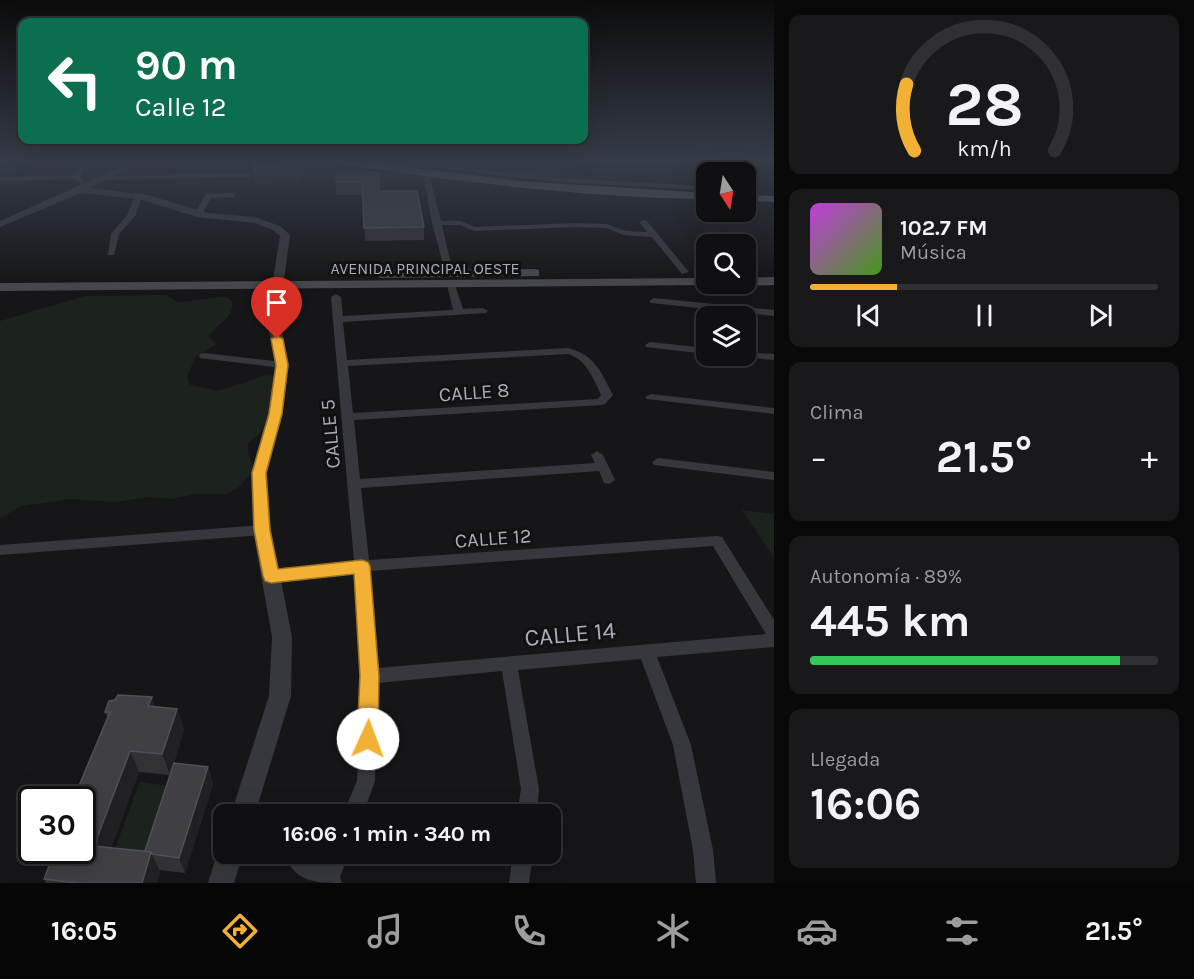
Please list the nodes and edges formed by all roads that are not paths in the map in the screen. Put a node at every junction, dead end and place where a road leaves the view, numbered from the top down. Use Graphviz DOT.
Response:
graph roads {
  1 [pos="53,201"];
  2 [pos="136,201"];
  3 [pos="161,201"];
  4 [pos="206,201"];
  5 [pos="432,201"];
  6 [pos="198,214"];
  7 [pos="643,222"];
  8 [pos="436,223"];
  9 [pos="0,224"];
  10 [pos="654,235"];
  11 [pos="111,253"];
  12 [pos="685,272"];
  13 [pos="696,272"];
  14 [pos="756,272"];
  15 [pos="774,272"];
  16 [pos="0,276"];
  17 [pos="450,279"];
  18 [pos="279,280"];
  19 [pos="774,281"];
  20 [pos="696,282"];
  21 [pos="756,282"];
  22 [pos="0,289"];
  23 [pos="336,297"];
  24 [pos="654,301"];
  25 [pos="483,311"];
  26 [pos="459,313"];
  27 [pos="774,313"];
  28 [pos="339,319"];
  29 [pos="650,345"];
  30 [pos="696,350"];
  31 [pos="204,356"];
  32 [pos="756,356"];
  33 [pos="774,357"];
  34 [pos="343,363"];
  35 [pos="282,365"];
  36 [pos="651,397"];
  37 [pos="774,411"];
  38 [pos="349,417"];
  39 [pos="658,462"];
  40 [pos="774,476"];
  41 [pos="609,480"];
  42 [pos="354,484"];
  43 [pos="262,530"];
  44 [pos="0,550"];
  45 [pos="362,566"];
  46 [pos="271,576"];
  47 [pos="774,634"];
  48 [pos="774,640"];
  49 [pos="646,651"];
  50 [pos="509,663"];
  51 [pos="370,676"];
  52 [pos="246,804"];
  53 [pos="358,804"];
  54 [pos="528,804"];
  55 [pos="227,864"];
  56 [pos="301,864"];
  57 [pos="336,864"];
  58 [pos="522,864"];
  59 [pos="330,882"];
  60 [pos="221,883"];
  61 [pos="519,883"];
  62 [pos="706,883"];
  1 -- 9 [label="street"];
  2 -- 11 [label="street"];
  3 -- 6 [label="street"];
  4 -- 6 [label="street"];
  5 -- 8 [label="street"];
  6 -- 18 [label="street"];
  7 -- 10 [label="street"];
  8 -- 10 [label="street"];
  8 -- 17 [label="street"];
  10 -- 12 [label="street"];
  12 -- 13 [label="main road, AVENIDA PRINCIPAL OESTE"];
  12 -- 17 [label="main road, AVENIDA PRINCIPAL OESTE"];
  14 -- 15 [label="main road"];
  16 -- 18 [label="main road, AVENIDA PRINCIPAL OESTE"];
  17 -- 18 [label="main road, AVENIDA PRINCIPAL OESTE"];
  17 -- 20 [label="main road, AVENIDA PRINCIPAL OESTE"];
  17 -- 26 [label="street"];
  18 -- 22 [label="main road, AVENIDA PRINCIPAL OESTE"];
  18 -- 35 [label="street"];
  19 -- 21 [label="main road"];
  23 -- 28 [label="street, CALLE 5"];
  24 -- 27 [label="street"];
  25 -- 26 [label="street"];
  26 -- 28 [label="street"];
  28 -- 34 [label="street, CALLE 5"];
  29 -- 30 [label="street"];
  31 -- 35 [label="street"];
  32 -- 33 [label="street"];
  34 -- 38 [label="street, CALLE 5"];
  34 -- 38 [label="street, CALLE 8"];
  35 -- 43 [label="street"];
  36 -- 37 [label="street"];
  38 -- 42 [label="street, CALLE 5"];
  39 -- 40 [label="street"];
  41 -- 42 [label="street"];
  42 -- 45 [label="street, CALLE 5"];
  43 -- 44 [label="street"];
  43 -- 46 [label="street"];
  45 -- 46 [label="street, CALLE 12"];
  45 -- 47 [label="street, CALLE 12"];
  45 -- 51 [label="street, CALLE 5"];
  46 -- 52 [label="street"];
  48 -- 49 [label="street, CALLE 14"];
  49 -- 50 [label="street, CALLE 14"];
  49 -- 62 [label="street"];
  50 -- 51 [label="street, CALLE 14"];
  50 -- 54 [label="street"];
  51 -- 53 [label="street, CALLE 5"];
  55 -- 60 [label="street"];
  56 -- 59 [label="street"];
  57 -- 59 [label="street"];
  58 -- 61 [label="street"];
}
